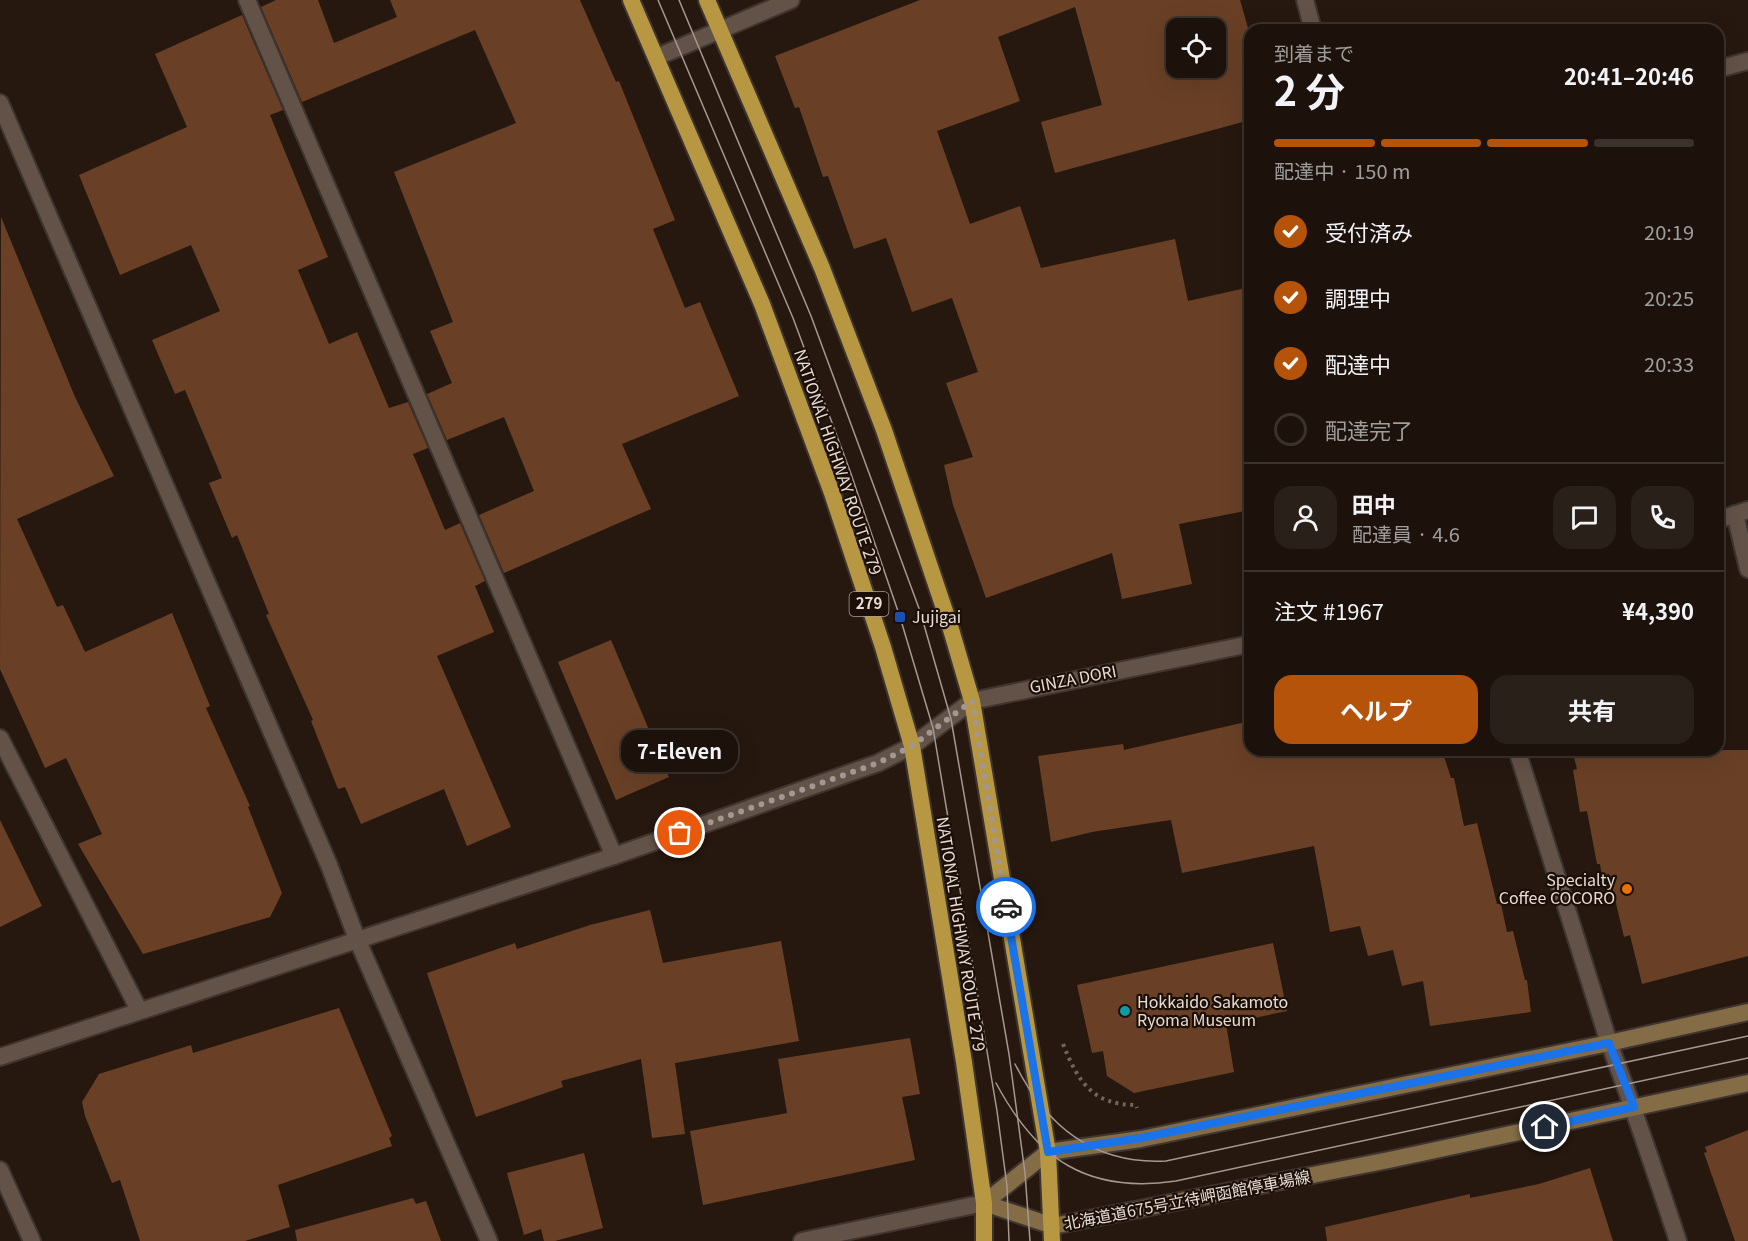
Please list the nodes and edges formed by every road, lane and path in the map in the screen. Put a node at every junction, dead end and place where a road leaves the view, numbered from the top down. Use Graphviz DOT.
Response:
graph roads {
  1 [pos="247,0"];
  2 [pos="632,0"];
  3 [pos="707,0"];
  4 [pos="791,0"];
  5 [pos="1305,0"];
  6 [pos="1311,24"];
  7 [pos="720,30"];
  8 [pos="657,57"];
  9 [pos="1748,61"];
  10 [pos="1724,67"];
  11 [pos="0,103"];
  12 [pos="1742,512"];
  13 [pos="1724,517"];
  14 [pos="1748,569"];
  15 [pos="1244,645"];
  16 [pos="972,701"];
  17 [pos="0,738"];
  18 [pos="912,746"];
  19 [pos="1519,756"];
  20 [pos="614,856"];
  21 [pos="357,939"];
  22 [pos="139,1010"];
  23 [pos="1748,1012"];
  24 [pos="1609,1043"];
  25 [pos="0,1057"];
  26 [pos="1748,1083"];
  27 [pos="1634,1107"];
  28 [pos="1048,1152"];
  29 [pos="0,1170"];
  30 [pos="984,1203"];
  31 [pos="1053,1233"];
  32 [pos="32,1241"];
  33 [pos="489,1241"];
  34 [pos="802,1241"];
  35 [pos="984,1241"];
  36 [pos="1678,1241"];
  1 -- 20 [label="street"];
  2 -- 8 [label="highway, NATIONAL HIGHWAY ROUTE 279 / 279"];
  3 -- 7 [label="highway"];
  4 -- 7 [label="street"];
  5 -- 6 [label="street"];
  7 -- 8 [label="street"];
  7 -- 16 [label="highway"];
  8 -- 18 [label="highway, NATIONAL HIGHWAY ROUTE 279 / 279"];
  9 -- 10 [label="street"];
  11 -- 21 [label="street"];
  12 -- 13 [label="street"];
  12 -- 14 [label="street"];
  15 -- 16 [label="street, GINZA DORI"];
  16 -- 18 [label="street, GINZA DORI"];
  16 -- 28 [label="highway"];
  17 -- 22 [label="street"];
  18 -- 20 [label="street, GINZA DORI"];
  18 -- 30 [label="highway, NATIONAL HIGHWAY ROUTE 279 / 279"];
  19 -- 24 [label="street"];
  20 -- 21 [label="street, GINZA DORI"];
  21 -- 22 [label="street, GINZA DORI"];
  21 -- 33 [label="street"];
  22 -- 25 [label="street, GINZA DORI"];
  23 -- 24 [label="main road"];
  24 -- 27 [label="street"];
  24 -- 28 [label="main road"];
  26 -- 27 [label="main road, 北海道道675号立待岬函館停車場線"];
  27 -- 31 [label="main road, 北海道道675号立待岬函館停車場線"];
  27 -- 36 [label="street"];
  28 -- 30 [label="main road"];
  28 -- 31 [label="highway"];
  29 -- 32 [label="street"];
  30 -- 31 [label="main road, 北海道道675号立待岬函館停車場線"];
  30 -- 34 [label="street"];
  30 -- 35 [label="highway, NATIONAL HIGHWAY ROUTE 279 / 279"];
}
